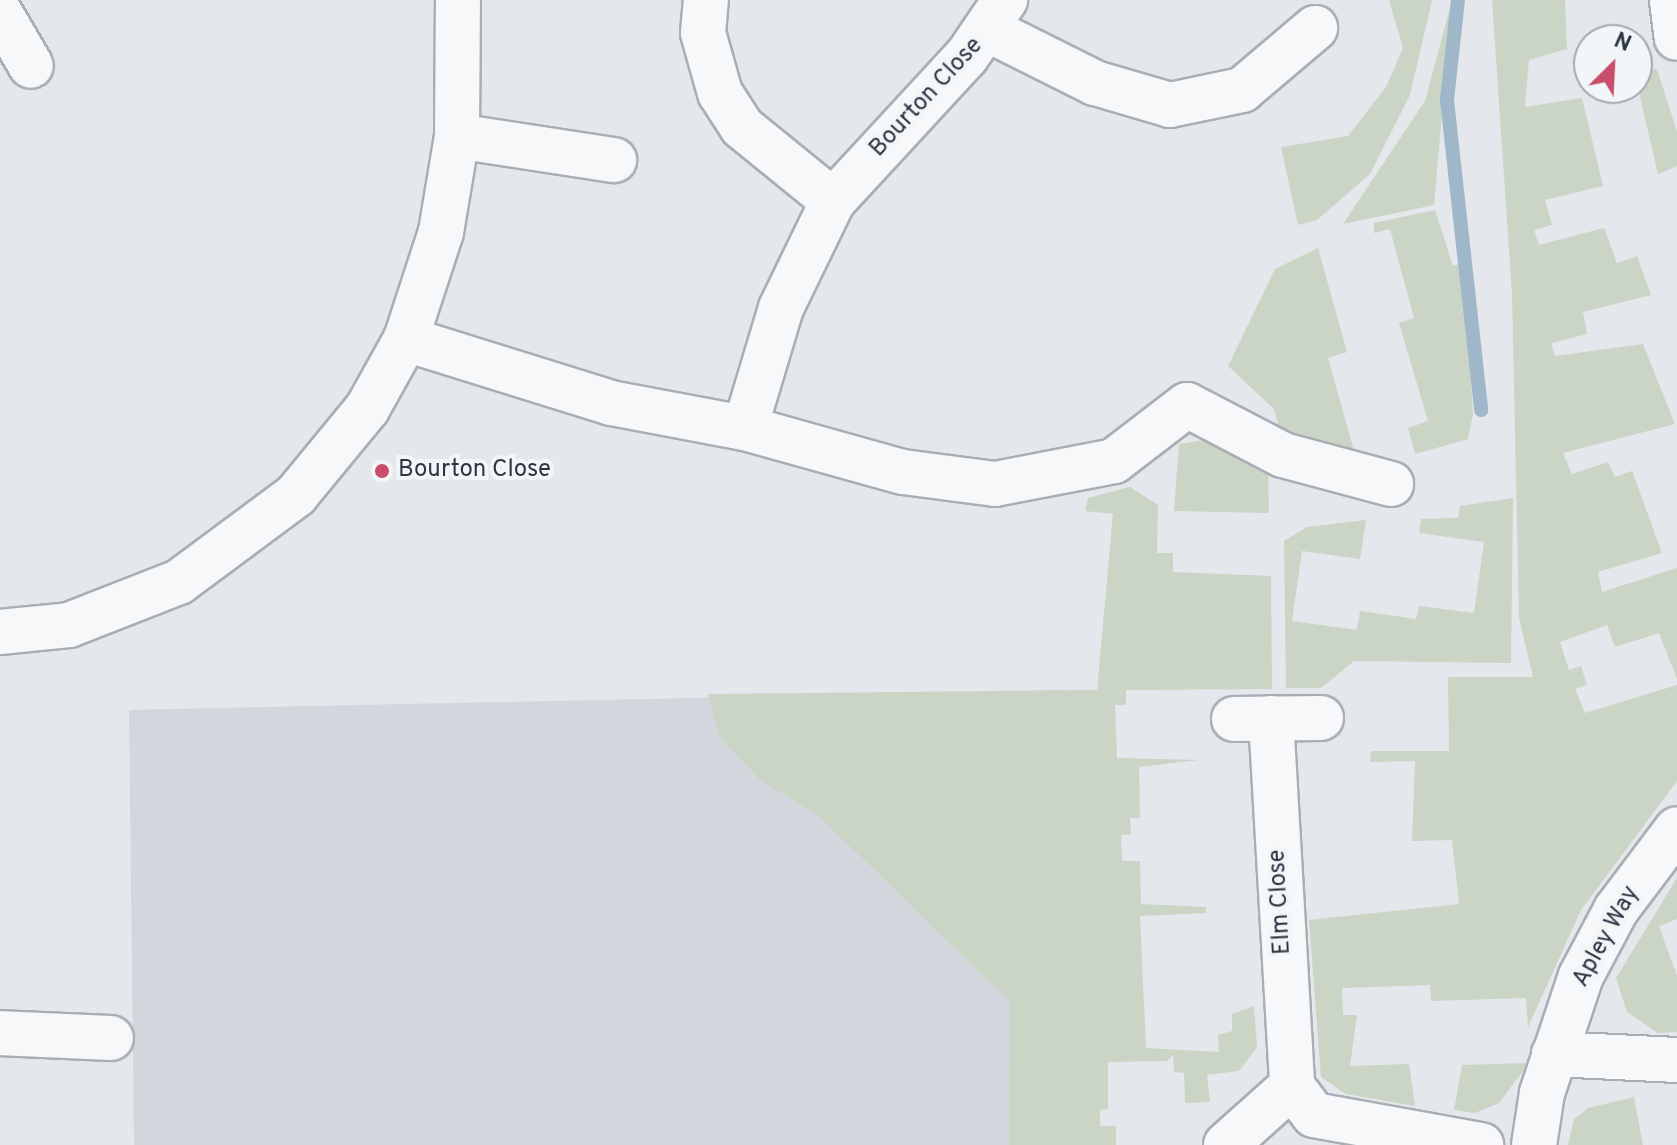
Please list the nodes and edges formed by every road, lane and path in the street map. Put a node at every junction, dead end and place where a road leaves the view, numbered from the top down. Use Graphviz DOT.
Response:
graph roads {
  1 [pos="458,0"];
  2 [pos="706,0"];
  3 [pos="1672,0"];
  4 [pos="0,13"];
  5 [pos="997,15"];
  6 [pos="1315,28"];
  7 [pos="1677,38"];
  8 [pos="31,66"];
  9 [pos="457,136"];
  10 [pos="614,160"];
  11 [pos="833,201"];
  12 [pos="406,339"];
  13 [pos="745,428"];
  14 [pos="1391,484"];
  15 [pos="0,632"];
  16 [pos="1321,718"];
  17 [pos="1677,829"];
  18 [pos="0,1033"];
  19 [pos="111,1038"];
  20 [pos="1554,1054"];
  21 [pos="1677,1060"];
  22 [pos="1292,1086"];
  23 [pos="1226,1145"];
  24 [pos="1481,1145"];
  25 [pos="1534,1145"];
  1 -- 9 [label="street"];
  2 -- 11 [label="street"];
  3 -- 7 [label="street"];
  4 -- 8 [label="street"];
  5 -- 6 [label="street, Bourton Close"];
  5 -- 11 [label="street, Bourton Close"];
  9 -- 10 [label="street"];
  9 -- 12 [label="street"];
  11 -- 13 [label="street, Bourton Close"];
  12 -- 13 [label="street"];
  12 -- 15 [label="street"];
  13 -- 14 [label="street"];
  16 -- 22 [label="street, Elm Close"];
  17 -- 20 [label="street, Apley Way"];
  18 -- 19 [label="street"];
  20 -- 21 [label="street"];
  20 -- 25 [label="street, Apley Way"];
  22 -- 23 [label="street"];
  22 -- 24 [label="street"];
}
